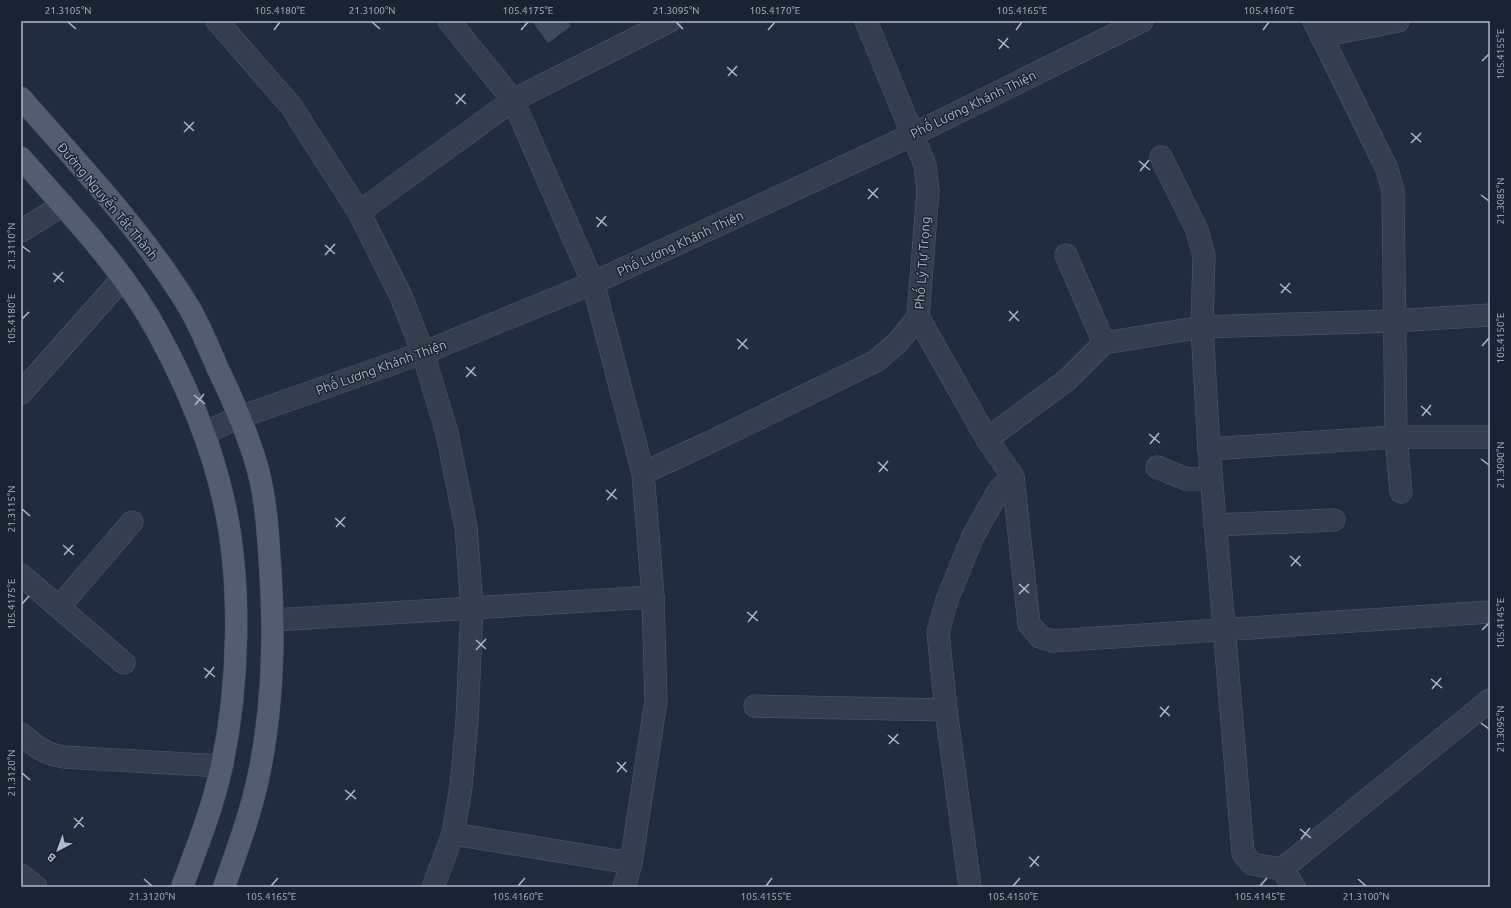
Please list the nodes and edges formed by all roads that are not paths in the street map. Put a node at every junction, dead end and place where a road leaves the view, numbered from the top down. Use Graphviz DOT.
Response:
graph roads {
  1 [pos="217,21"];
  2 [pos="449,21"];
  3 [pos="670,21"];
  4 [pos="866,21"];
  5 [pos="1142,21"];
  6 [pos="1398,21"];
  7 [pos="1318,29"];
  8 [pos="21,98"];
  9 [pos="513,100"];
  10 [pos="912,135"];
  11 [pos="1161,157"];
  12 [pos="21,158"];
  13 [pos="63,205"];
  14 [pos="359,212"];
  15 [pos="21,231"];
  16 [pos="1066,255"];
  17 [pos="122,279"];
  18 [pos="593,283"];
  19 [pos="1490,315"];
  20 [pos="918,317"];
  21 [pos="1394,321"];
  22 [pos="1202,327"];
  23 [pos="1104,343"];
  24 [pos="423,353"];
  25 [pos="21,393"];
  26 [pos="240,417"];
  27 [pos="204,433"];
  28 [pos="1396,437"];
  29 [pos="1490,437"];
  30 [pos="987,439"];
  31 [pos="1209,449"];
  32 [pos="1157,467"];
  33 [pos="643,473"];
  34 [pos="1013,477"];
  35 [pos="1211,479"];
  36 [pos="1401,492"];
  37 [pos="1334,520"];
  38 [pos="132,522"];
  39 [pos="1215,525"];
  40 [pos="21,575"];
  41 [pos="653,596"];
  42 [pos="59,607"];
  43 [pos="472,607"];
  44 [pos="1490,612"];
  45 [pos="274,620"];
  46 [pos="1224,629"];
  47 [pos="124,663"];
  48 [pos="1490,700"];
  49 [pos="755,706"];
  50 [pos="946,710"];
  51 [pos="21,734"];
  52 [pos="222,766"];
  53 [pos="453,834"];
  54 [pos="631,863"];
  55 [pos="1282,869"];
  56 [pos="21,875"];
  57 [pos="36,887"];
  58 [pos="182,887"];
  59 [pos="224,887"];
  60 [pos="432,887"];
  61 [pos="624,887"];
  62 [pos="970,887"];
  63 [pos="1294,887"];
  1 -- 14 [label="street"];
  2 -- 9 [label="street"];
  3 -- 9 [label="street"];
  4 -- 10 [label="street, Phố Lý Tự Trọng"];
  5 -- 10 [label="street, Phố Lương Khánh Thiện"];
  6 -- 7 [label="street"];
  7 -- 21 [label="street"];
  8 -- 26 [label="main road, Đường Nguyễn Tất Thành"];
  9 -- 14 [label="street"];
  9 -- 18 [label="street"];
  10 -- 18 [label="street, Phố Lương Khánh Thiện"];
  10 -- 20 [label="street, Phố Lý Tự Trọng"];
  11 -- 22 [label="street"];
  12 -- 13 [label="main road"];
  13 -- 15 [label="street"];
  13 -- 17 [label="main road"];
  14 -- 24 [label="street"];
  16 -- 23 [label="street"];
  17 -- 25 [label="street"];
  17 -- 27 [label="main road"];
  18 -- 24 [label="street, Phố Lương Khánh Thiện"];
  18 -- 33 [label="street"];
  19 -- 21 [label="street"];
  20 -- 30 [label="street"];
  20 -- 33 [label="street, Phố Lý Tự Trọng"];
  21 -- 22 [label="street"];
  21 -- 28 [label="street"];
  22 -- 23 [label="street"];
  22 -- 31 [label="street"];
  23 -- 30 [label="street"];
  24 -- 26 [label="street, Phố Lương Khánh Thiện"];
  24 -- 43 [label="street"];
  26 -- 27 [label="street, Phố Lương Khánh Thiện"];
  26 -- 45 [label="main road, Đường Nguyễn Tất Thành"];
  27 -- 52 [label="main road"];
  28 -- 29 [label="street"];
  28 -- 31 [label="street"];
  28 -- 36 [label="street"];
  30 -- 34 [label="street"];
  31 -- 35 [label="street"];
  32 -- 35 [label="street"];
  33 -- 41 [label="street"];
  34 -- 46 [label="street"];
  34 -- 50 [label="street"];
  35 -- 39 [label="street"];
  37 -- 39 [label="street"];
  38 -- 42 [label="street"];
  39 -- 46 [label="street"];
  40 -- 42 [label="street"];
  41 -- 43 [label="street"];
  41 -- 54 [label="street"];
  42 -- 47 [label="street"];
  43 -- 45 [label="street"];
  43 -- 53 [label="street"];
  44 -- 46 [label="street"];
  45 -- 59 [label="main road, Đường Nguyễn Tất Thành"];
  46 -- 55 [label="street"];
  48 -- 55 [label="street"];
  49 -- 50 [label="street"];
  50 -- 62 [label="street"];
  51 -- 52 [label="street"];
  52 -- 58 [label="main road"];
  53 -- 54 [label="street"];
  53 -- 60 [label="street"];
  54 -- 61 [label="street"];
  55 -- 63 [label="street"];
  56 -- 57 [label="street"];
}
